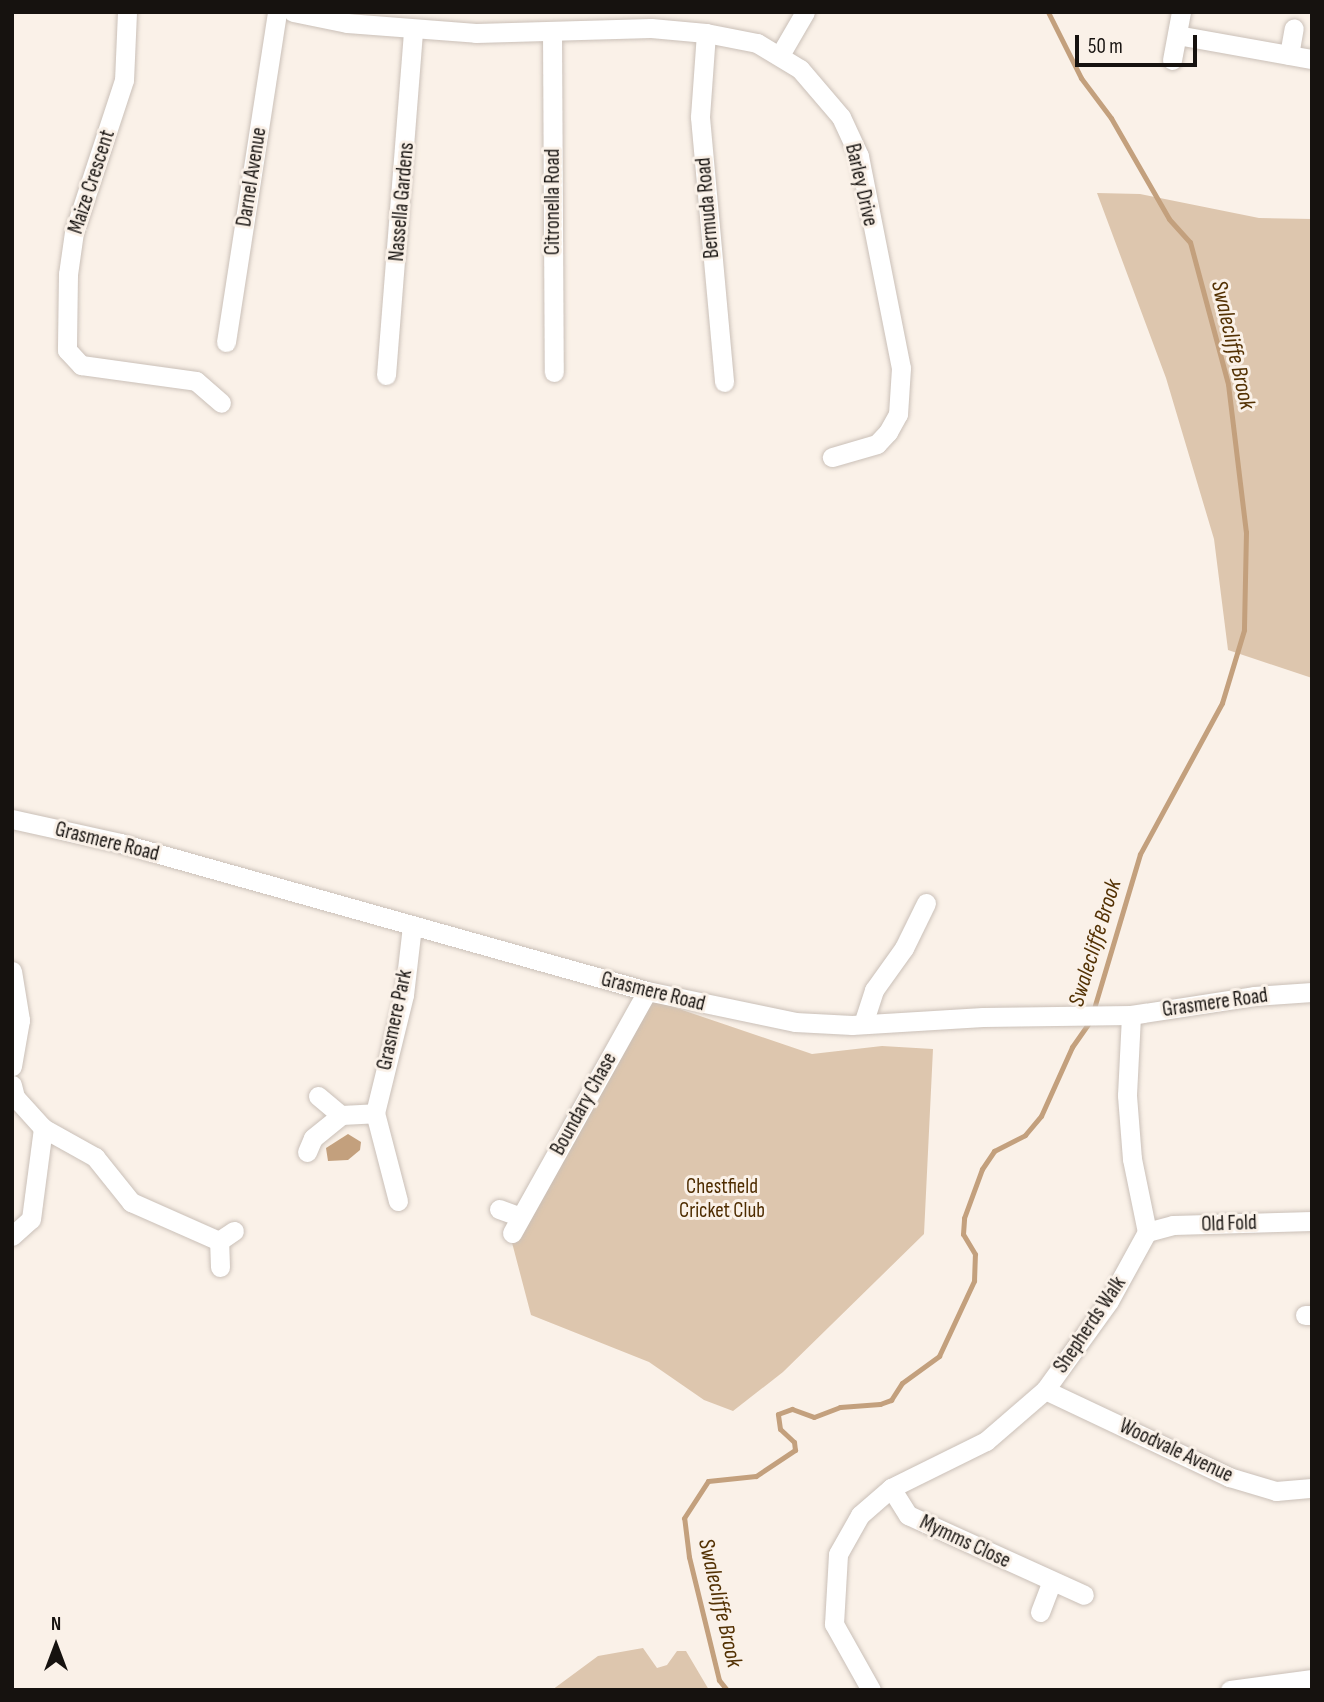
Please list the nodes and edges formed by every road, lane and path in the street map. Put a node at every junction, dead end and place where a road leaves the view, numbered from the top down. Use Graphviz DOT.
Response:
graph roads {
  1 [pos="127,12"];
  2 [pos="277,12"];
  3 [pos="293,12"];
  4 [pos="805,12"];
  5 [pos="1181,12"];
  6 [pos="1294,28"];
  7 [pos="414,29"];
  8 [pos="552,32"];
  9 [pos="706,33"];
  10 [pos="1177,35"];
  11 [pos="780,55"];
  12 [pos="1289,55"];
  13 [pos="1312,59"];
  14 [pos="1172,60"];
  15 [pos="226,342"];
  16 [pos="554,372"];
  17 [pos="386,375"];
  18 [pos="724,382"];
  19 [pos="221,403"];
  20 [pos="832,457"];
  21 [pos="12,819"];
  22 [pos="926,903"];
  23 [pos="412,926"];
  24 [pos="12,971"];
  25 [pos="647,991"];
  26 [pos="1312,992"];
  27 [pos="1131,1015"];
  28 [pos="863,1024"];
  29 [pos="12,1066"];
  30 [pos="12,1084"];
  31 [pos="318,1096"];
  32 [pos="375,1113"];
  33 [pos="341,1115"];
  34 [pos="43,1128"];
  35 [pos="307,1152"];
  36 [pos="398,1201"];
  37 [pos="499,1209"];
  38 [pos="1312,1221"];
  39 [pos="1147,1232"];
  40 [pos="12,1236"];
  41 [pos="220,1267"];
  42 [pos="1045,1390"];
  43 [pos="891,1488"];
  44 [pos="1312,1488"];
  45 [pos="1052,1581"];
  46 [pos="1084,1595"];
  47 [pos="1040,1612"];
  48 [pos="1312,1679"];
  49 [pos="871,1690"];
  50 [pos="1230,1690"];
  1 -- 19 [label="street, Maize Crescent"];
  2 -- 15 [label="street, Darnel Avenue"];
  3 -- 7 [label="street, Barley Drive"];
  4 -- 11 [label="street"];
  5 -- 10 [label="street"];
  6 -- 12 [label="street"];
  7 -- 8 [label="street, Barley Drive"];
  7 -- 17 [label="street, Nassella Gardens"];
  8 -- 9 [label="street, Barley Drive"];
  8 -- 16 [label="street, Citronella Road"];
  9 -- 11 [label="street, Barley Drive"];
  9 -- 18 [label="street, Bermuda Road"];
  10 -- 12 [label="street"];
  10 -- 14 [label="street"];
  11 -- 20 [label="street, Barley Drive"];
  12 -- 13 [label="street"];
  21 -- 23 [label="street, Grasmere Road"];
  22 -- 28 [label="street"];
  23 -- 25 [label="street, Grasmere Road"];
  23 -- 32 [label="street, Grasmere Park"];
  24 -- 29 [label="street"];
  25 -- 28 [label="street, Grasmere Road"];
  25 -- 37 [label="street, Boundary Chase"];
  26 -- 27 [label="street, Grasmere Road"];
  27 -- 28 [label="street, Grasmere Road"];
  27 -- 39 [label="street"];
  30 -- 34 [label="street"];
  31 -- 33 [label="street"];
  32 -- 33 [label="street"];
  32 -- 36 [label="street, Grasmere Park"];
  33 -- 35 [label="street"];
  34 -- 40 [label="street"];
  34 -- 41 [label="street"];
  38 -- 39 [label="street, Old Fold"];
  39 -- 42 [label="street, Shepherds Walk"];
  42 -- 43 [label="street, Shepherds Walk"];
  42 -- 44 [label="street, Woodvale Avenue"];
  43 -- 45 [label="street, Mymms Close"];
  43 -- 49 [label="street, Shepherds Walk"];
  45 -- 46 [label="street, Mymms Close"];
  45 -- 47 [label="street"];
  48 -- 50 [label="street"];
}
